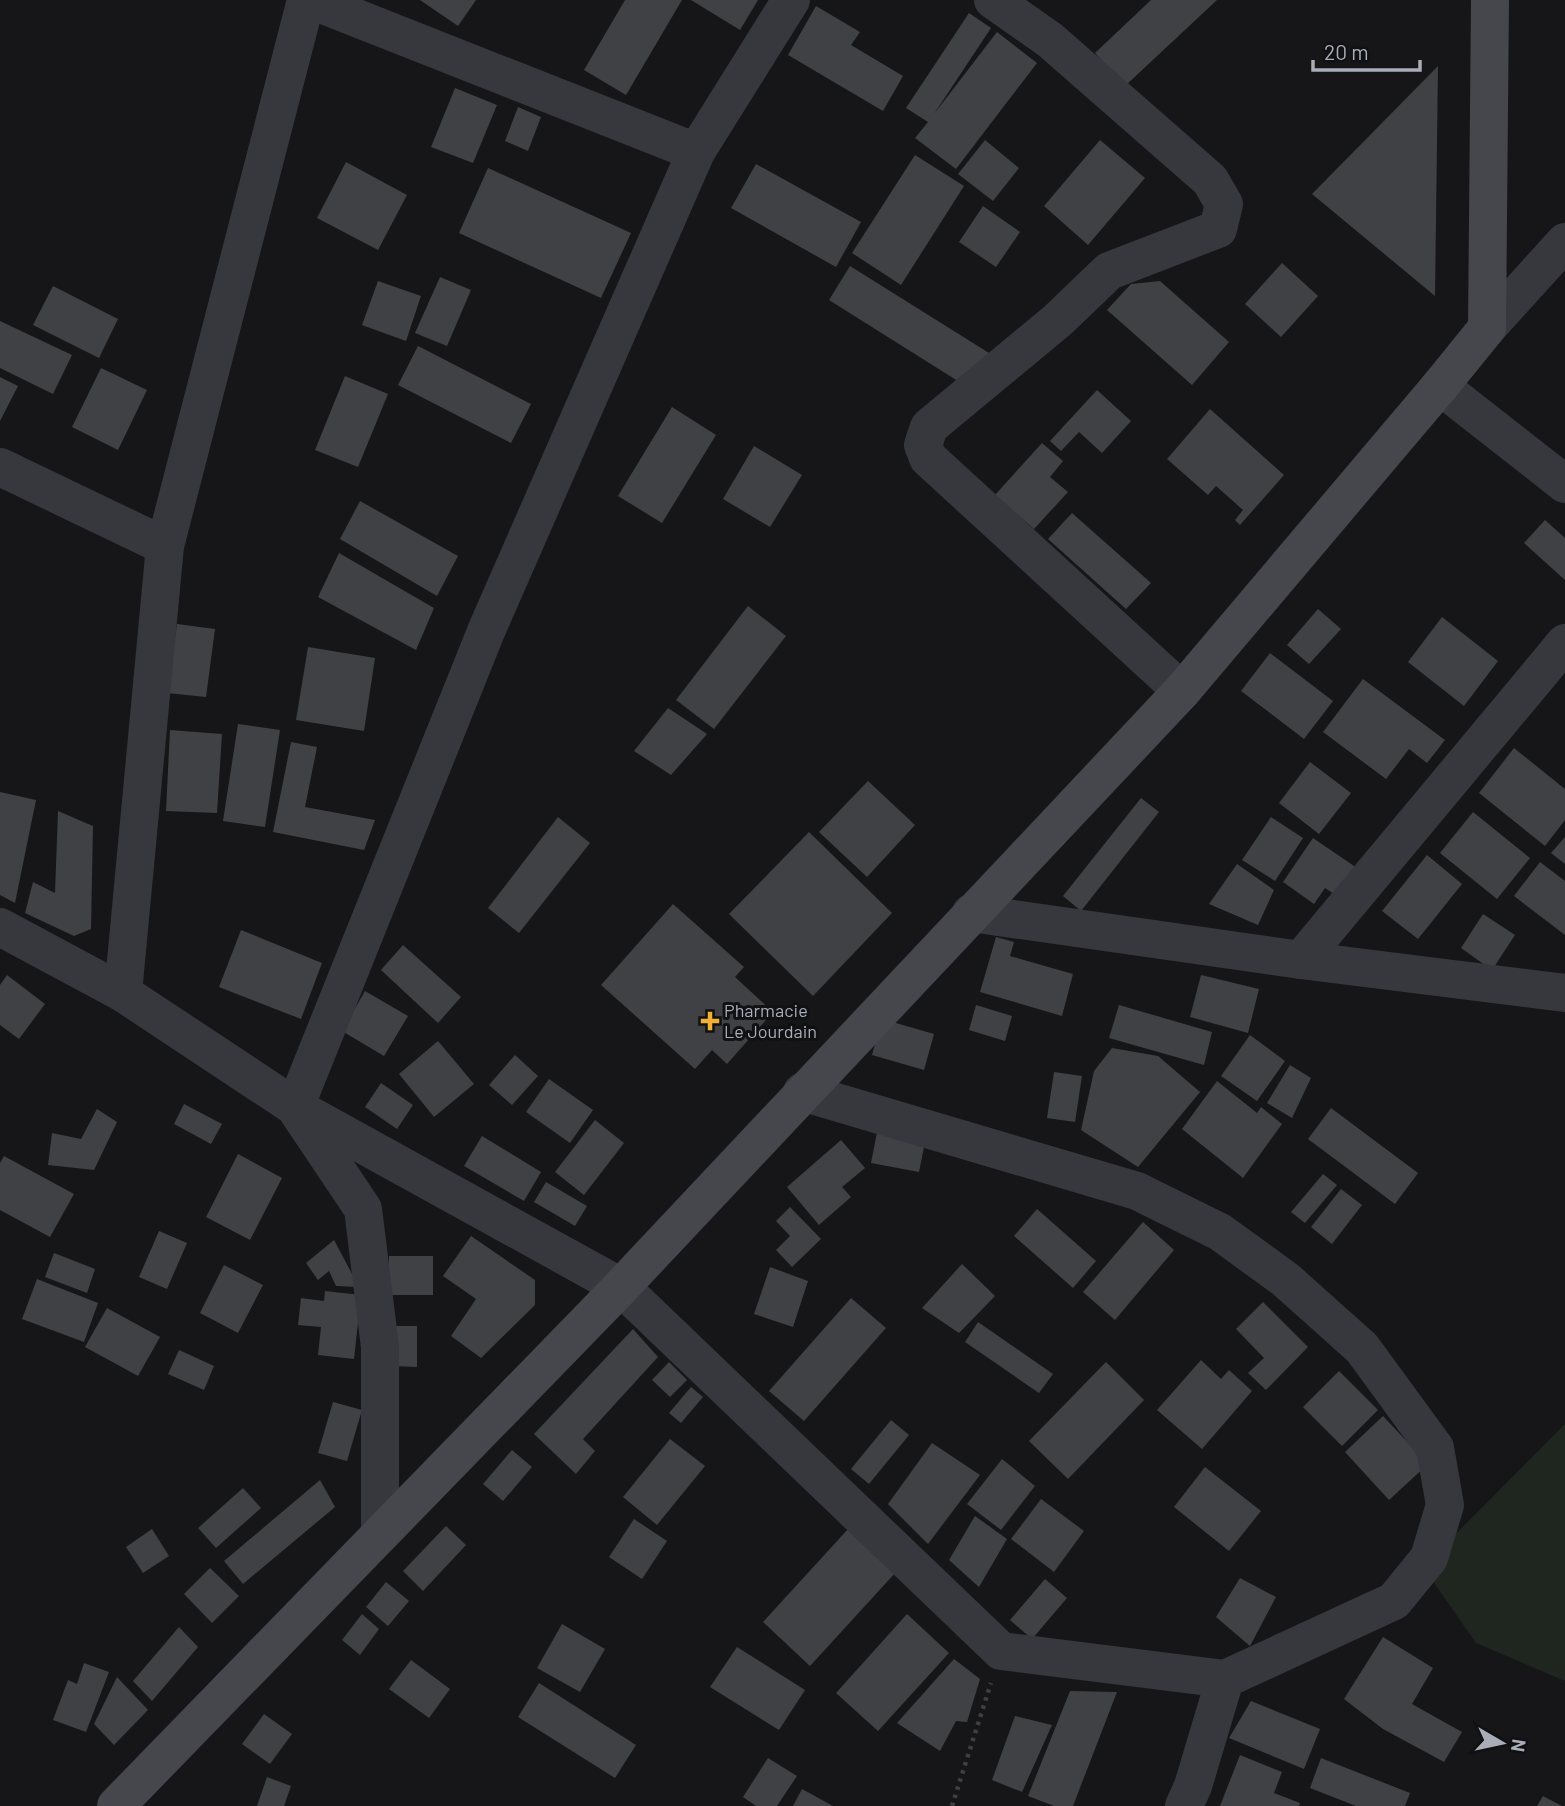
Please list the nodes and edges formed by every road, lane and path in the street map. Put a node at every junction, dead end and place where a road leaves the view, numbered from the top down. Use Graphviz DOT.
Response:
graph roads {
  1 [pos="309,0"];
  2 [pos="791,0"];
  3 [pos="993,0"];
  4 [pos="1490,0"];
  5 [pos="696,152"];
  6 [pos="1565,242"];
  7 [pos="1487,328"];
  8 [pos="1440,386"];
  9 [pos="0,467"];
  10 [pos="1565,485"];
  11 [pos="165,546"];
  12 [pos="1565,643"];
  13 [pos="1182,691"];
  14 [pos="971,913"];
  15 [pos="0,926"];
  16 [pos="1301,960"];
  17 [pos="123,993"];
  18 [pos="1565,993"];
  19 [pos="802,1092"];
  20 [pos="295,1107"];
  21 [pos="621,1287"];
  22 [pos="380,1533"];
  23 [pos="1001,1651"];
  24 [pos="1225,1679"];
  25 [pos="116,1806"];
  26 [pos="952,1806"];
  27 [pos="1184,1806"];
  1 -- 5 [label="street"];
  1 -- 11 [label="street"];
  2 -- 5 [label="street"];
  3 -- 13 [label="street"];
  4 -- 7 [label="main road"];
  5 -- 20 [label="street"];
  6 -- 7 [label="street"];
  7 -- 8 [label="main road"];
  8 -- 10 [label="street"];
  8 -- 13 [label="main road"];
  9 -- 11 [label="street"];
  11 -- 17 [label="street"];
  12 -- 16 [label="street"];
  13 -- 14 [label="main road"];
  14 -- 16 [label="street"];
  14 -- 19 [label="main road"];
  15 -- 17 [label="street"];
  16 -- 18 [label="street"];
  17 -- 20 [label="street"];
  19 -- 21 [label="main road"];
  19 -- 24 [label="street"];
  20 -- 21 [label="street"];
  20 -- 22 [label="street"];
  21 -- 22 [label="main road"];
  21 -- 23 [label="street"];
  22 -- 25 [label="main road"];
  23 -- 24 [label="street"];
  23 -- 26 [label="path"];
  24 -- 27 [label="street"];
}
